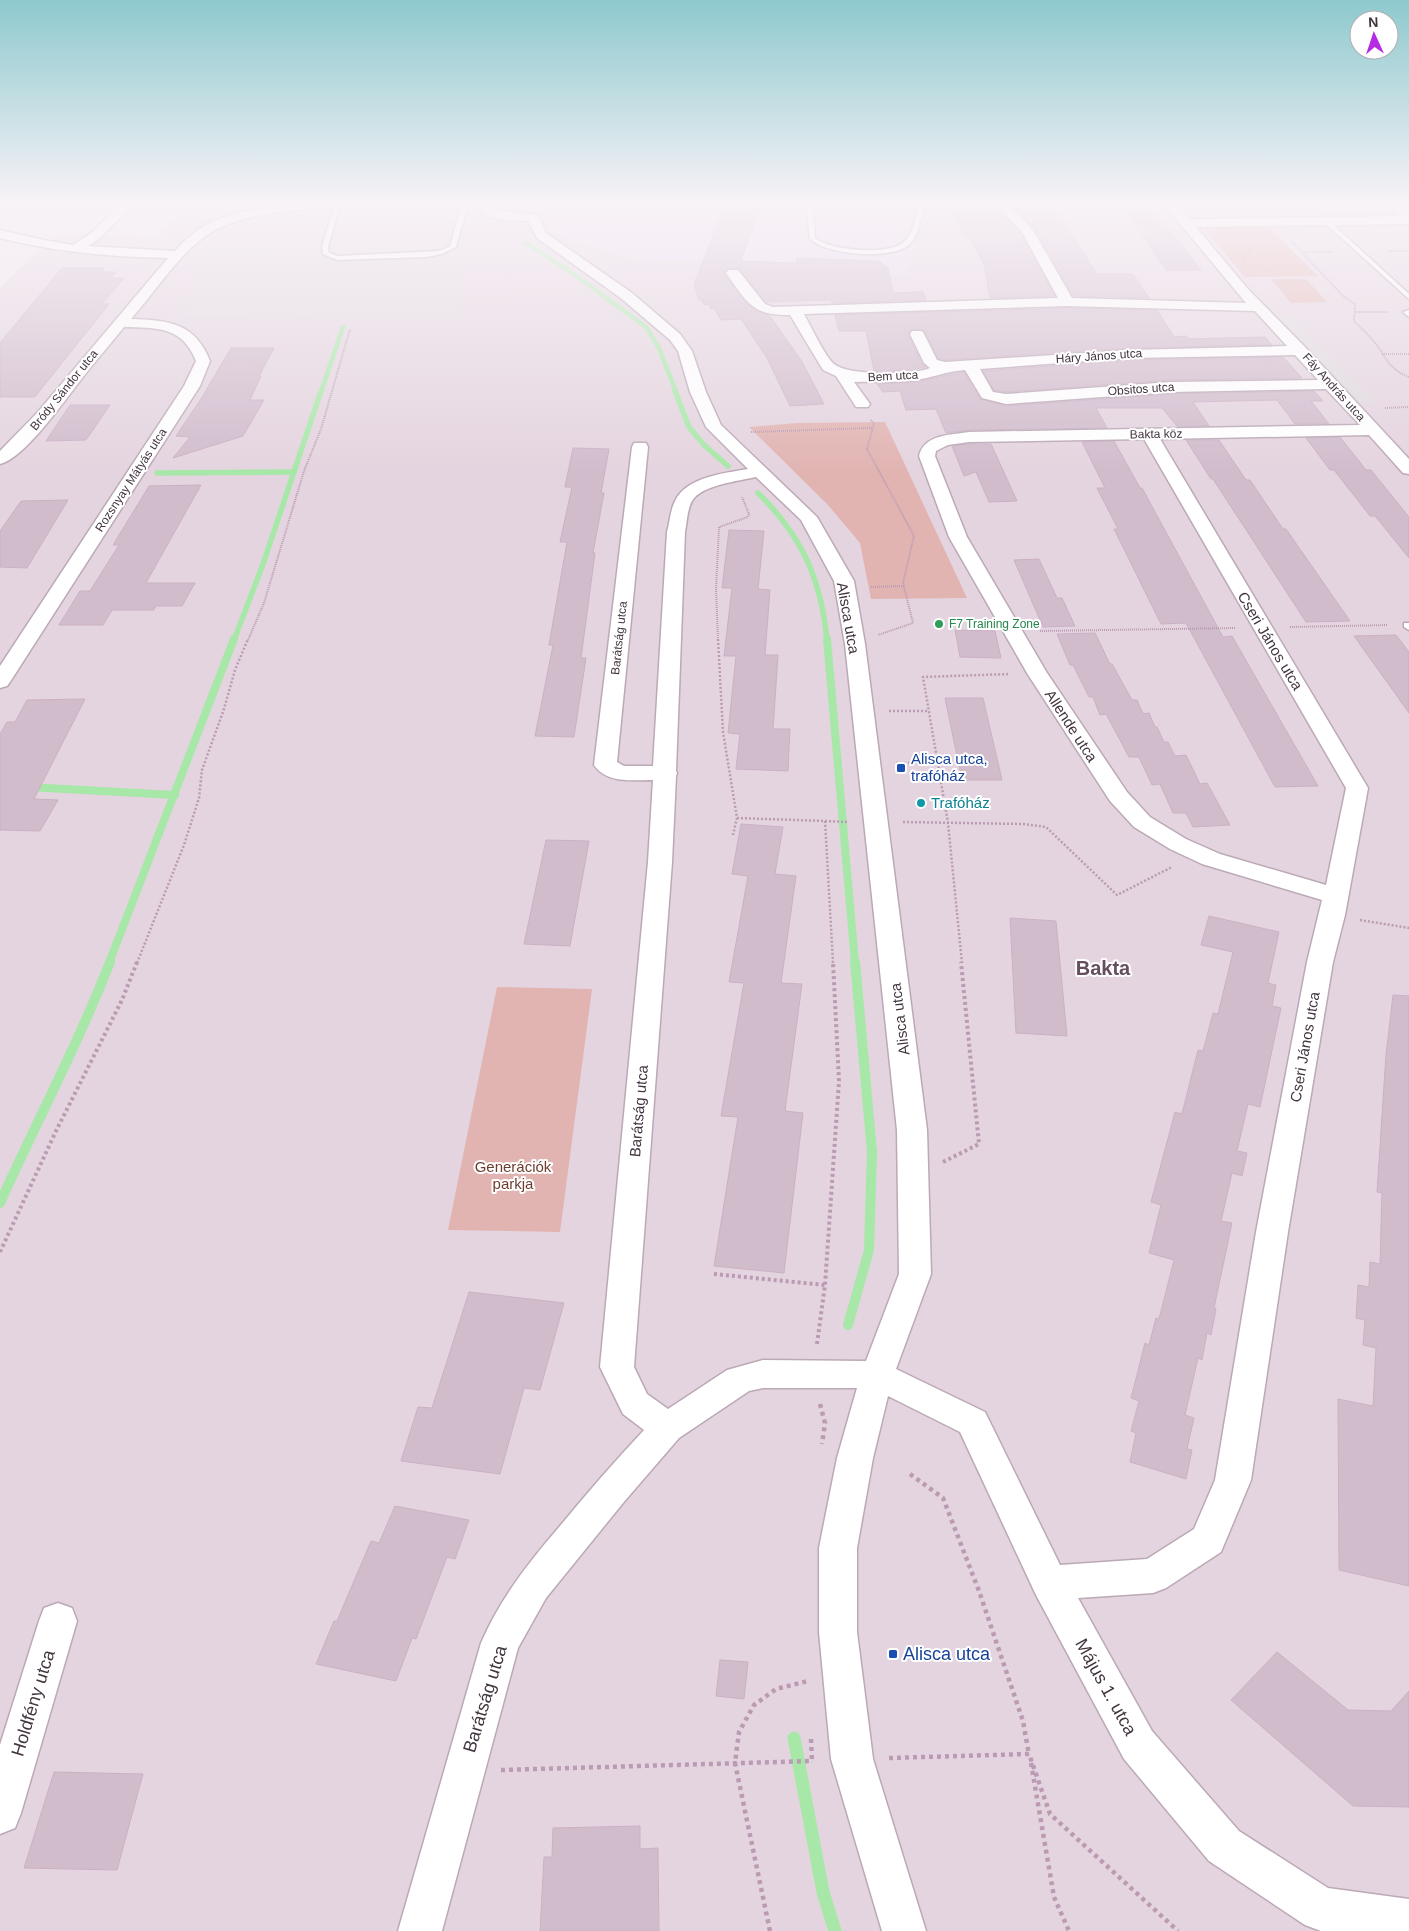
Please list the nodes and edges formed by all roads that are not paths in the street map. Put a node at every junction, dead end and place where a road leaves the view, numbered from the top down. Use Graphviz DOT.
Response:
graph roads {
  1 [pos="148,291"];
  2 [pos="620,291"];
  3 [pos="747,291"];
  4 [pos="1061,291"];
  5 [pos="1243,291"];
  6 [pos="1067,302"];
  7 [pos="1258,307"];
  8 [pos="794,310"];
  9 [pos="120,323"];
  10 [pos="917,334"];
  11 [pos="1300,350"];
  12 [pos="970,365"];
  13 [pos="944,367"];
  14 [pos="841,373"];
  15 [pos="1331,384"];
  16 [pos="862,404"];
  17 [pos="1373,430"];
  18 [pos="1149,434"];
  19 [pos="941,442"];
  20 [pos="640,447"];
  21 [pos="0,459"];
  22 [pos="1409,469"];
  23 [pos="749,474"];
  24 [pos="0,682"];
  25 [pos="666,773"];
  26 [pos="1334,905"];
  27 [pos="877,1376"];
  28 [pos="667,1428"];
  29 [pos="1049,1583"];
  30 [pos="58,1621"];
  31 [pos="0,1813"];
  32 [pos="1409,1922"];
  33 [pos="420,1931"];
  34 [pos="904,1931"];
  1 -- 9 [label="street, Bródy Sándor utca"];
  2 -- 23 [label="street, Alisca utca"];
  3 -- 8 [label="street"];
  4 -- 6 [label="street"];
  5 -- 7 [label="street, Fáy András utca"];
  6 -- 7 [label="street"];
  6 -- 8 [label="street"];
  7 -- 11 [label="street, Fáy András utca"];
  8 -- 14 [label="street, Bem utca"];
  9 -- 21 [label="street, Bródy Sándor utca"];
  9 -- 24 [label="street, Rozsnyay Mátyás utca"];
  10 -- 13 [label="street"];
  11 -- 12 [label="street, Háry János utca"];
  11 -- 15 [label="street, Fáy András utca"];
  12 -- 13 [label="street, Háry János utca"];
  12 -- 15 [label="street, Obsitos utca"];
  13 -- 14 [label="street, Bem utca"];
  14 -- 16 [label="street, Bem utca"];
  15 -- 17 [label="street, Fáy András utca"];
  17 -- 18 [label="street, Bakta köz"];
  17 -- 22 [label="street, Fáy András utca"];
  18 -- 19 [label="street, Bakta köz"];
  18 -- 26 [label="street, Cseri János utca"];
  19 -- 26 [label="street, Allende utca"];
  20 -- 25 [label="street, Barátság utca"];
  23 -- 25 [label="street, Barátság utca"];
  23 -- 27 [label="street, Alisca utca"];
  25 -- 28 [label="street, Barátság utca"];
  26 -- 29 [label="street, Cseri János utca"];
  27 -- 28 [label="street, Barátság utca"];
  27 -- 29 [label="street, Május 1. utca"];
  27 -- 34 [label="street, Alisca utca"];
  28 -- 33 [label="street, Barátság utca"];
  29 -- 32 [label="street, Május 1. utca"];
  30 -- 31 [label="street, Holdfény utca"];
}
